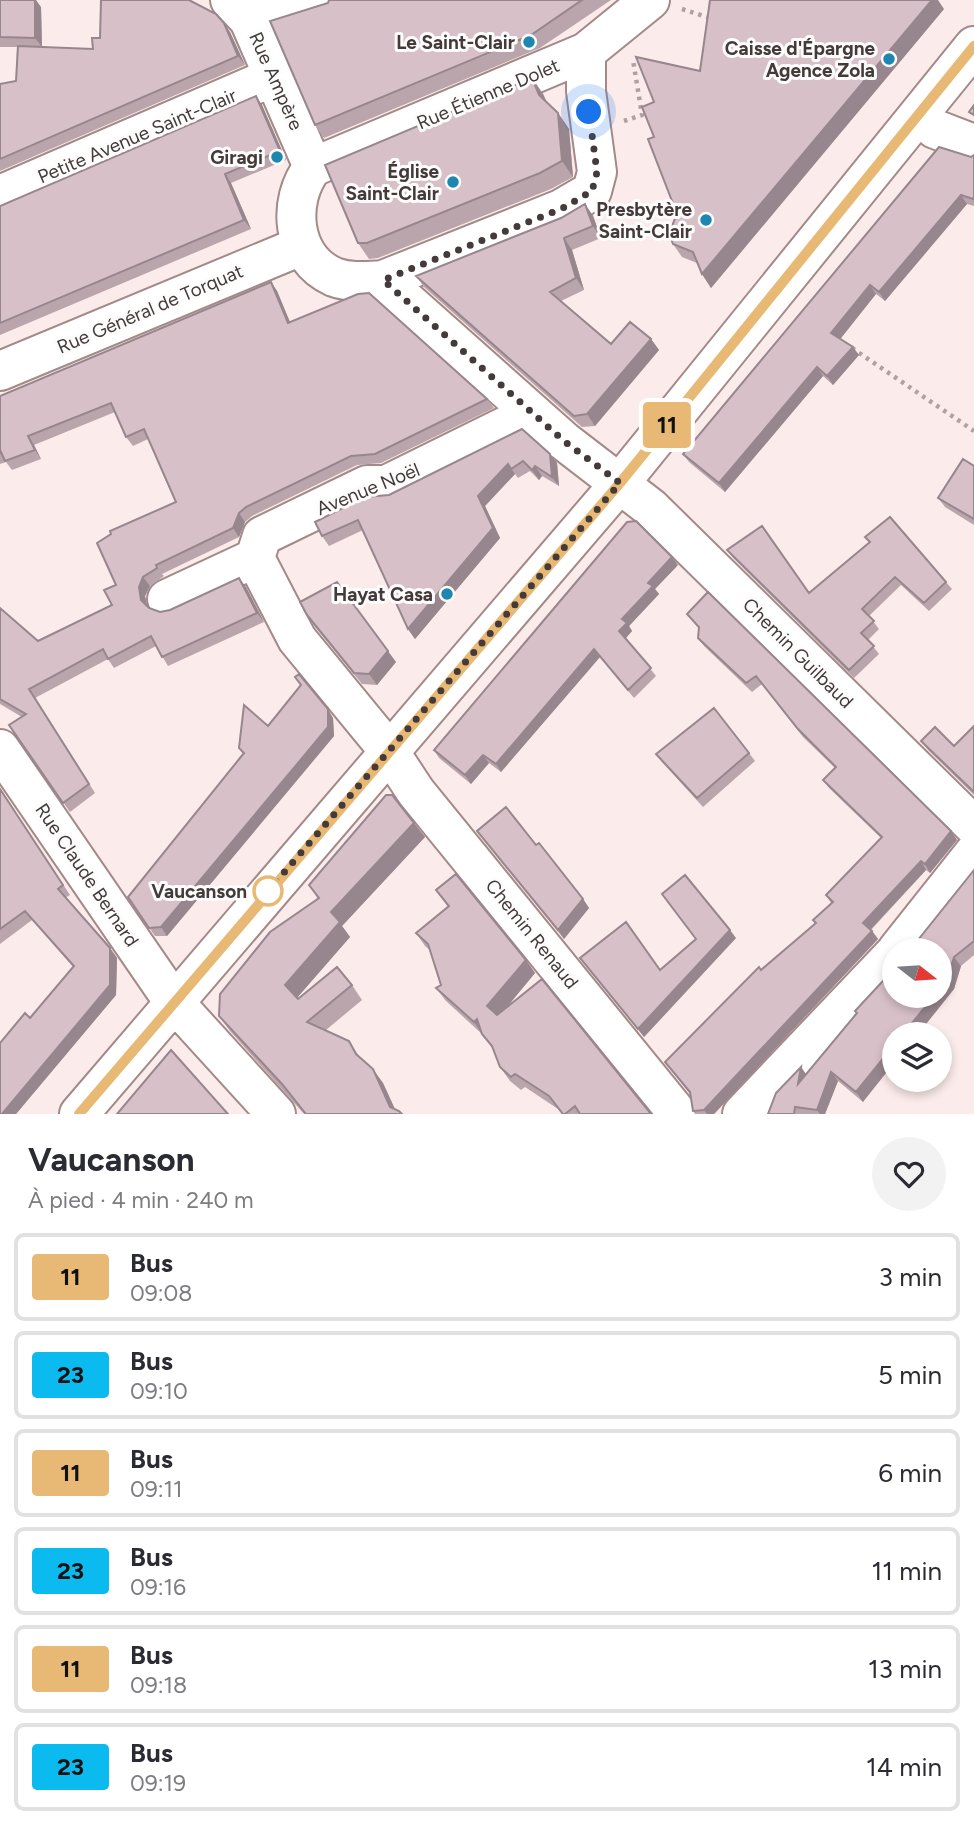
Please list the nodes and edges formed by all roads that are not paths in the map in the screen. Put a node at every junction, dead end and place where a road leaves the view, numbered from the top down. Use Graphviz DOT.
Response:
graph roads {
  1 [pos="322,0"];
  2 [pos="668,9"];
  3 [pos="239,10"];
  4 [pos="974,46"];
  5 [pos="586,52"];
  6 [pos="275,76"];
  7 [pos="918,115"];
  8 [pos="974,144"];
  9 [pos="313,167"];
  10 [pos="0,195"];
  11 [pos="300,246"];
  12 [pos="383,280"];
  13 [pos="0,371"];
  14 [pos="532,412"];
  15 [pos="620,483"];
  16 [pos="255,558"];
  17 [pos="167,599"];
  18 [pos="0,749"];
  19 [pos="389,751"];
  20 [pos="974,826"];
  21 [pos="974,853"];
  22 [pos="907,938"];
  23 [pos="882,967"];
  24 [pos="173,1001"];
  25 [pos="79,1114"];
  26 [pos="275,1114"];
  27 [pos="678,1114"];
  28 [pos="742,1114"];
  1 -- 3 [label="street"];
  2 -- 5 [label="street, Rue Étienne Dolet"];
  3 -- 6 [label="street, Rue Ampère"];
  4 -- 7 [label="street"];
  5 -- 9 [label="street, Rue Étienne Dolet"];
  5 -- 12 [label="street"];
  6 -- 9 [label="street, Rue Ampère"];
  6 -- 10 [label="street, Petite Avenue Saint-Clair"];
  7 -- 8 [label="street"];
  7 -- 15 [label="street"];
  9 -- 11 [label="street"];
  11 -- 12 [label="street"];
  11 -- 13 [label="street, Rue Général de Torquat"];
  12 -- 14 [label="street, Chemin Guilbaud"];
  14 -- 15 [label="street, Chemin Guilbaud"];
  14 -- 16 [label="street, Avenue Noël"];
  15 -- 19 [label="street"];
  15 -- 20 [label="street, Chemin Guilbaud"];
  16 -- 17 [label="street"];
  16 -- 19 [label="street"];
  18 -- 24 [label="street, Rue Claude Bernard"];
  19 -- 24 [label="street"];
  19 -- 27 [label="street, Chemin Renaud"];
  21 -- 22 [label="street"];
  23 -- 28 [label="street"];
  24 -- 25 [label="street"];
  24 -- 26 [label="street, Rue Claude Bernard"];
}
